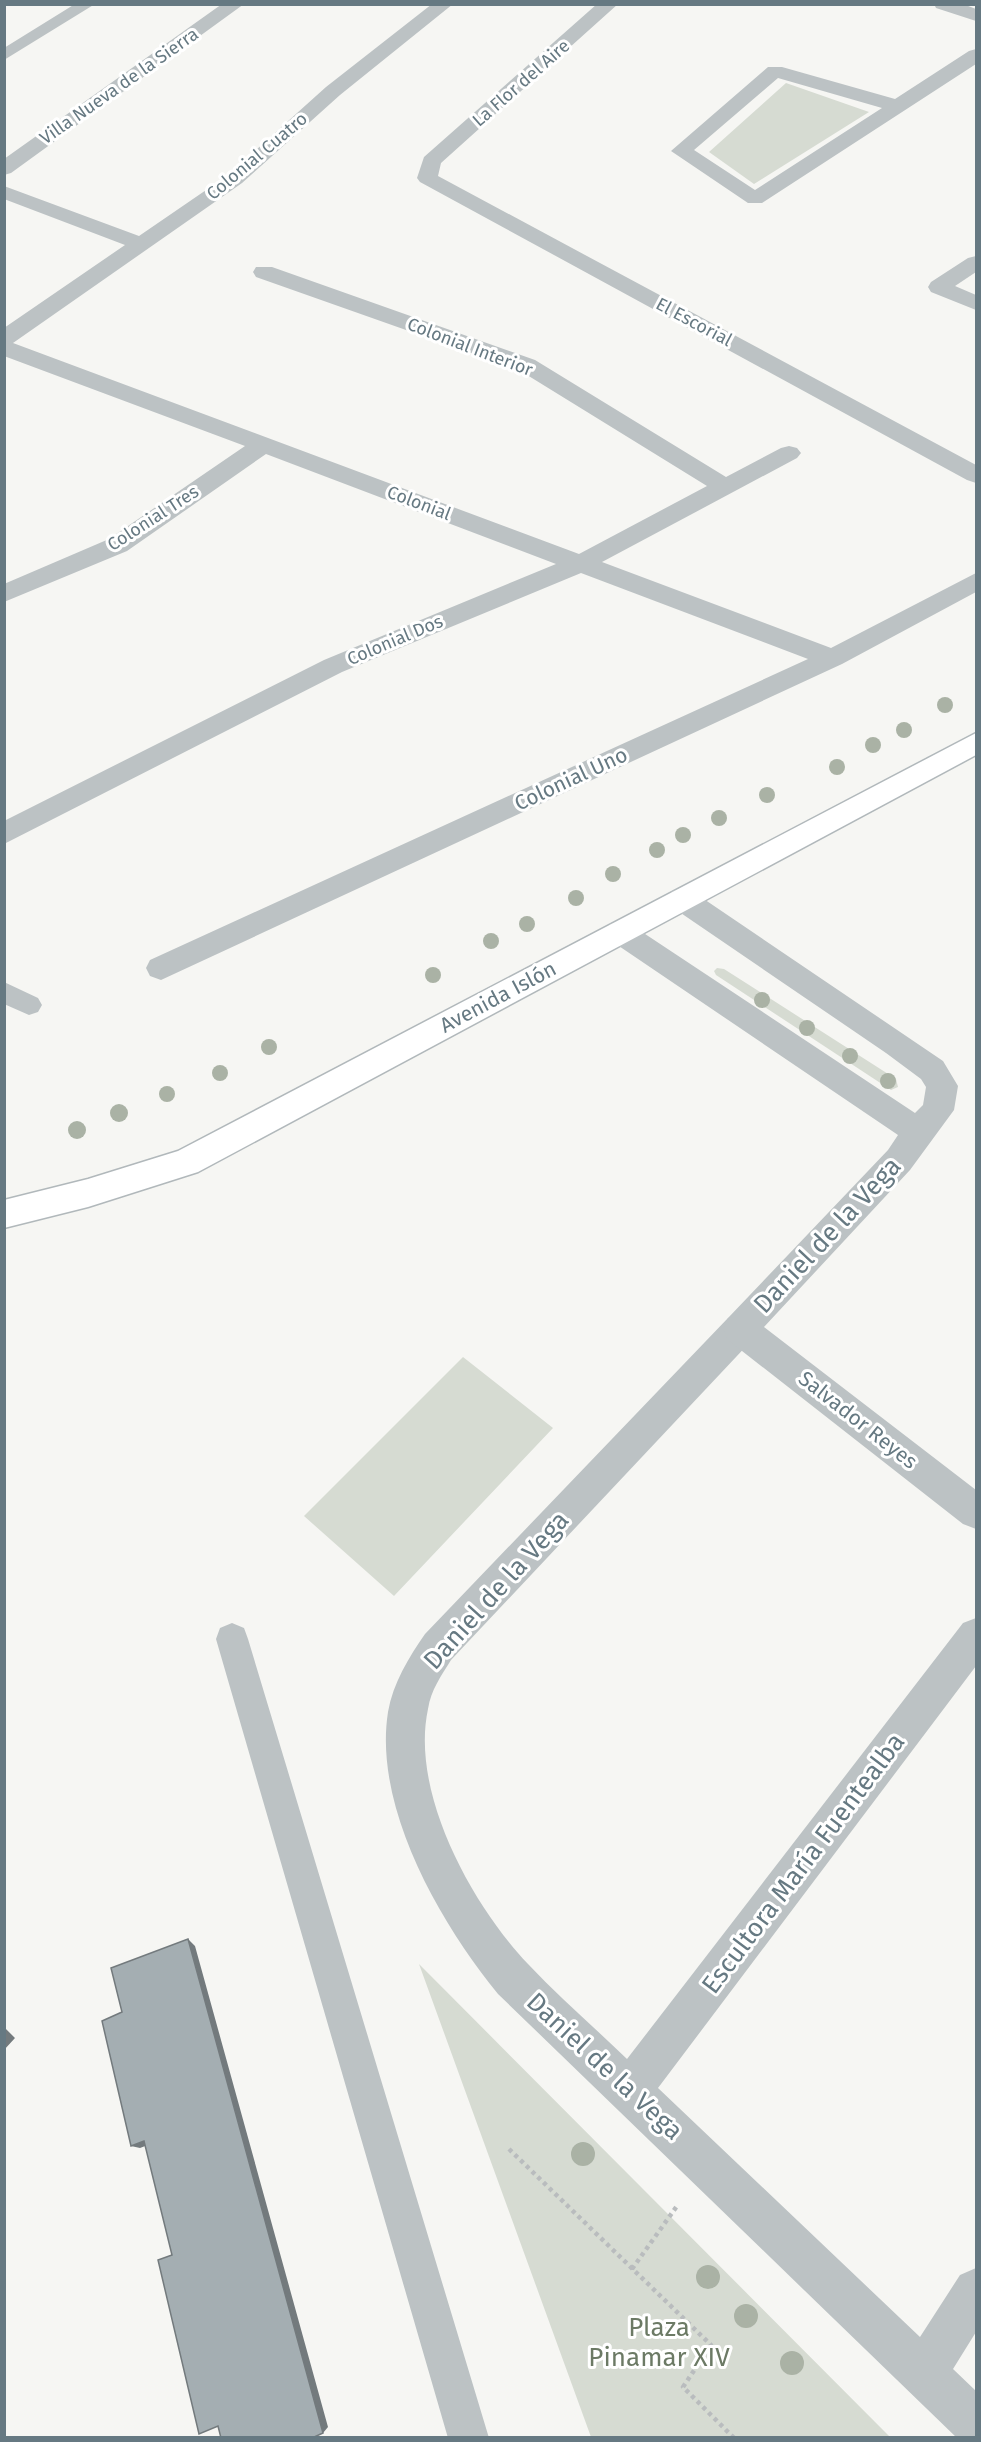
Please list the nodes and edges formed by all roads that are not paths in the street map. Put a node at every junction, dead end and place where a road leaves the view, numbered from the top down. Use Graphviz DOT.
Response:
graph roads {
  1 [pos="87,4"];
  2 [pos="235,4"];
  3 [pos="444,4"];
  4 [pos="609,4"];
  5 [pos="943,4"];
  6 [pos="976,15"];
  7 [pos="9,49"];
  8 [pos="976,55"];
  9 [pos="898,106"];
  10 [pos="431,161"];
  11 [pos="4,169"];
  12 [pos="4,192"];
  13 [pos="141,244"];
  14 [pos="976,263"];
  15 [pos="264,272"];
  16 [pos="976,303"];
  17 [pos="4,339"];
  18 [pos="4,348"];
  19 [pos="263,445"];
  20 [pos="789,453"];
  21 [pos="976,475"];
  22 [pos="725,487"];
  23 [pos="579,564"];
  24 [pos="976,581"];
  25 [pos="4,594"];
  26 [pos="833,658"];
  27 [pos="976,743"];
  28 [pos="4,834"];
  29 [pos="682,899"];
  30 [pos="620,932"];
  31 [pos="161,968"];
  32 [pos="4,992"];
  33 [pos="29,1005"];
  34 [pos="918,1132"];
  35 [pos="4,1214"];
  36 [pos="740,1329"];
  37 [pos="976,1512"];
  38 [pos="976,1636"];
  39 [pos="232,1639"];
  40 [pos="630,2090"];
  41 [pos="976,2291"];
  42 [pos="924,2373"];
  43 [pos="976,2423"];
  44 [pos="469,2438"];
  1 -- 7 [label="lane"];
  2 -- 11 [label="street, Villa Nueva de la Sierra"];
  3 -- 13 [label="street, Colonial Cuatro"];
  4 -- 10 [label="street, La Flor del Aire"];
  5 -- 6 [label="street"];
  8 -- 9 [label="street"];
  9 -- 9 [label="street"];
  10 -- 21 [label="street, El Escorial"];
  12 -- 13 [label="street"];
  13 -- 17 [label="street, Colonial Cuatro"];
  14 -- 16 [label="street"];
  15 -- 22 [label="street, Colonial Interior"];
  18 -- 19 [label="street, Colonial"];
  19 -- 23 [label="street, Colonial"];
  19 -- 25 [label="street, Colonial Tres"];
  20 -- 22 [label="street, Colonial Dos"];
  22 -- 23 [label="street, Colonial Dos"];
  23 -- 26 [label="street, Colonial"];
  23 -- 28 [label="street, Colonial Dos"];
  24 -- 26 [label="street, Colonial Uno"];
  26 -- 31 [label="street, Colonial Uno"];
  27 -- 29 [label="main road, Avenida Islón"];
  29 -- 30 [label="main road, Avenida Islón"];
  29 -- 34 [label="street, Daniel de la Vega"];
  30 -- 34 [label="street"];
  30 -- 35 [label="main road, Avenida Islón"];
  32 -- 33 [label="lane"];
  34 -- 36 [label="street, Daniel de la Vega"];
  36 -- 37 [label="street, Salvador Reyes"];
  36 -- 40 [label="street, Daniel de la Vega"];
  38 -- 40 [label="street, Escultora María Fuentealba"];
  39 -- 44 [label="lane"];
  40 -- 42 [label="street, Daniel de la Vega"];
  41 -- 42 [label="street"];
  42 -- 43 [label="street, Daniel de la Vega"];
}
